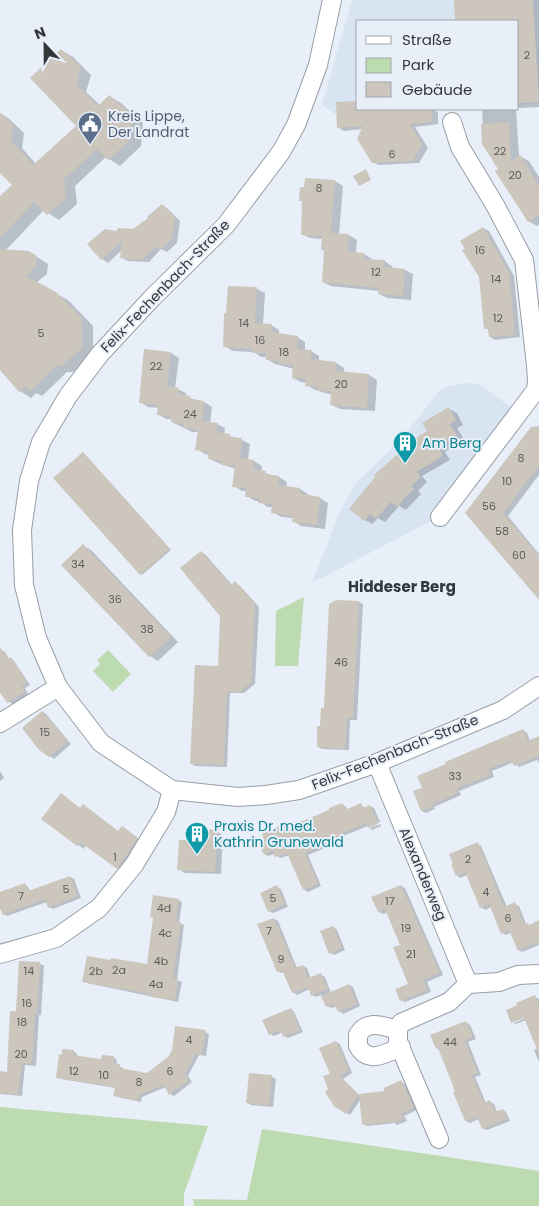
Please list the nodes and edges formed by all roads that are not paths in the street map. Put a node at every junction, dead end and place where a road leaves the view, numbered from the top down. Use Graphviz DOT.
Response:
graph roads {
  1 [pos="332,0"];
  2 [pos="452,122"];
  3 [pos="538,366"];
  4 [pos="539,407"];
  5 [pos="521,410"];
  6 [pos="440,518"];
  7 [pos="58,686"];
  8 [pos="539,686"];
  9 [pos="0,723"];
  10 [pos="377,763"];
  11 [pos="172,790"];
  12 [pos="0,954"];
  13 [pos="539,974"];
  14 [pos="468,984"];
  15 [pos="398,1030"];
  16 [pos="401,1047"];
  17 [pos="439,1139"];
  1 -- 7 [label="street, Felix-Fechenbach-Straße"];
  2 -- 3 [label="street"];
  3 -- 5 [label="street"];
  4 -- 5 [label="street"];
  5 -- 6 [label="street"];
  7 -- 9 [label="street"];
  7 -- 11 [label="street, Felix-Fechenbach-Straße"];
  8 -- 10 [label="street, Felix-Fechenbach-Straße"];
  10 -- 11 [label="street, Felix-Fechenbach-Straße"];
  10 -- 14 [label="street, Alexanderweg"];
  11 -- 12 [label="street"];
  13 -- 14 [label="street"];
  14 -- 15 [label="street"];
  15 -- 16 [label="street"];
  15 -- 16 [label="street"];
  16 -- 17 [label="street"];
}
